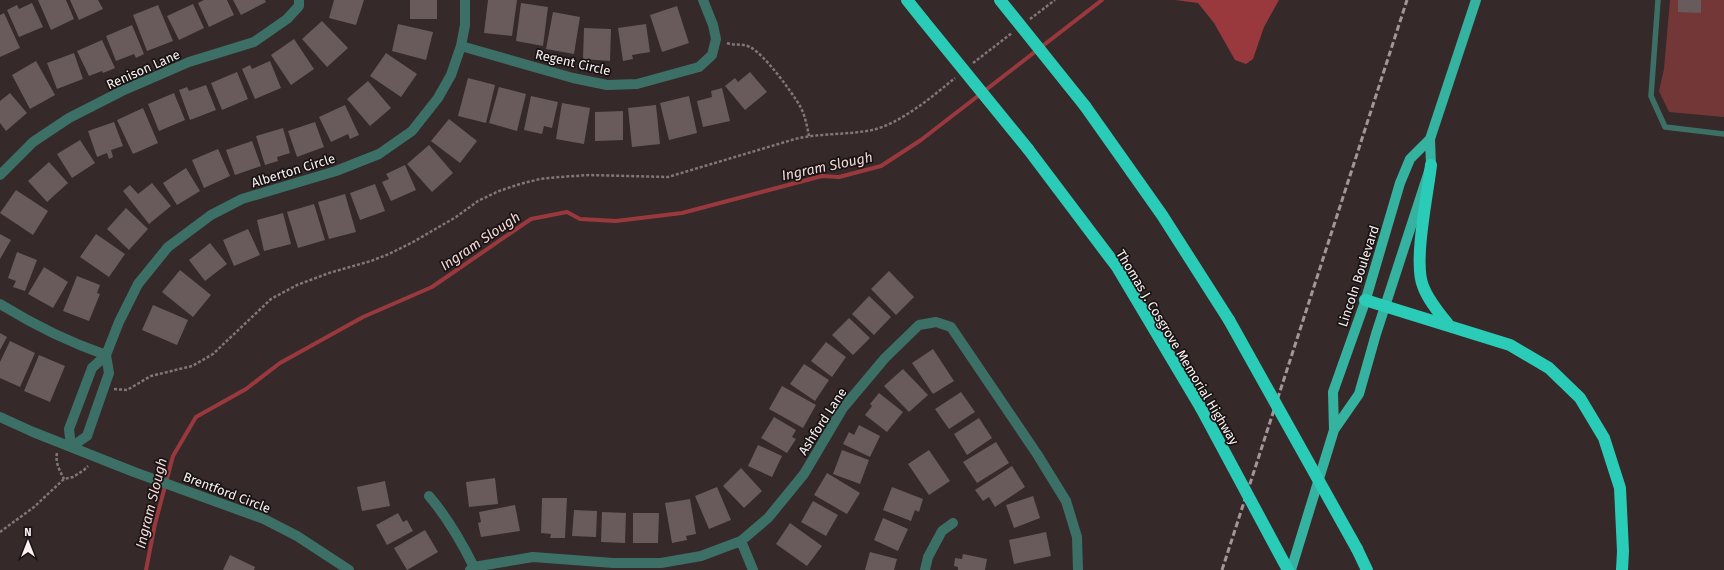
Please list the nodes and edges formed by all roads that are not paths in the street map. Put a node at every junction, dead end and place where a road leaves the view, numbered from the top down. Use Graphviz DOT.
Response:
graph roads {
  1 [pos="299,0"];
  2 [pos="465,0"];
  3 [pos="702,0"];
  4 [pos="907,0"];
  5 [pos="1000,0"];
  6 [pos="1476,0"];
  7 [pos="1658,0"];
  8 [pos="461,46"];
  9 [pos="1724,134"];
  10 [pos="1430,139"];
  11 [pos="1431,165"];
  12 [pos="0,174"];
  13 [pos="1365,300"];
  14 [pos="0,304"];
  15 [pos="1386,306"];
  16 [pos="1448,324"];
  17 [pos="106,355"];
  18 [pos="0,417"];
  19 [pos="1334,430"];
  20 [pos="71,448"];
  21 [pos="429,496"];
  22 [pos="953,523"];
  23 [pos="741,541"];
  24 [pos="613,566"];
  25 [pos="472,568"];
  26 [pos="349,570"];
  27 [pos="753,570"];
  28 [pos="925,570"];
  29 [pos="1078,570"];
  30 [pos="1288,570"];
  31 [pos="1291,570"];
  32 [pos="1367,570"];
  33 [pos="1622,570"];
  1 -- 12 [label="street, Renison Lane"];
  2 -- 8 [label="street, Alberton Circle"];
  3 -- 8 [label="street, Regent Circle"];
  4 -- 30 [label="highway, Thomas J. Cosgrove Memorial Highway, bridge"];
  5 -- 32 [label="highway, bridge"];
  6 -- 10 [label="main road, Lincoln Boulevard"];
  7 -- 9 [label="lane"];
  8 -- 17 [label="street, Alberton Circle"];
  10 -- 11 [label="main road, Lincoln Boulevard"];
  10 -- 13 [label="main road, Lincoln Boulevard"];
  11 -- 15 [label="main road, Lincoln Boulevard"];
  11 -- 16 [label="highway"];
  13 -- 15 [label="highway"];
  13 -- 19 [label="main road, Lincoln Boulevard"];
  14 -- 17 [label="street"];
  15 -- 16 [label="highway"];
  15 -- 19 [label="main road, Lincoln Boulevard"];
  16 -- 33 [label="highway"];
  17 -- 20 [label="street, Alberton Circle"];
  17 -- 20 [label="street, Alberton Circle"];
  18 -- 20 [label="street, Brentford Circle"];
  19 -- 31 [label="main road, Lincoln Boulevard"];
  20 -- 26 [label="street, Brentford Circle"];
  21 -- 25 [label="street"];
  22 -- 28 [label="street"];
  23 -- 24 [label="street, Ashford Lane"];
  23 -- 27 [label="street"];
  23 -- 29 [label="street, Ashford Lane"];
  24 -- 25 [label="street, Ashford Lane"];
}
